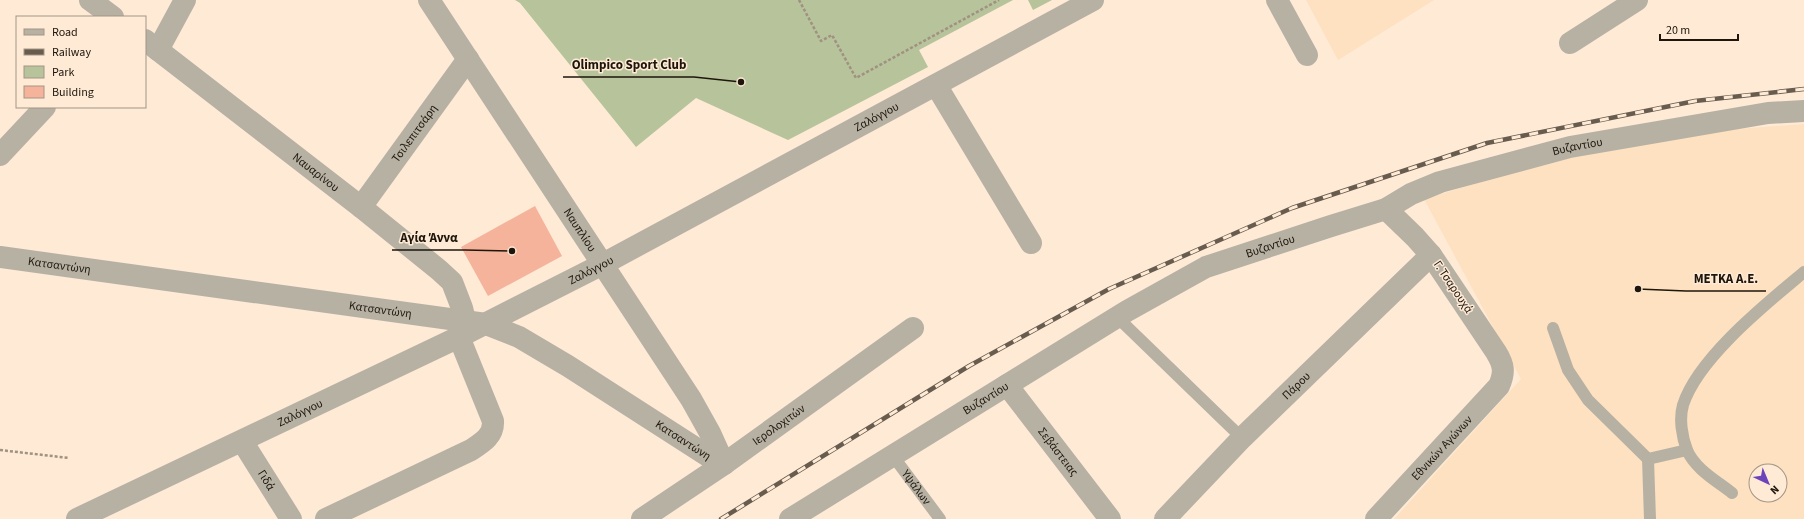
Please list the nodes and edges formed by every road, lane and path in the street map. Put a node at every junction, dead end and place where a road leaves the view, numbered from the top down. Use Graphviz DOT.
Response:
graph roads {
  1 [pos="90,0"];
  2 [pos="185,0"];
  3 [pos="429,0"];
  4 [pos="799,0"];
  5 [pos="1000,0"];
  6 [pos="1093,0"];
  7 [pos="1277,0"];
  8 [pos="1637,0"];
  9 [pos="112,16"];
  10 [pos="1570,43"];
  11 [pos="151,45"];
  12 [pos="1307,55"];
  13 [pos="468,59"];
  14 [pos="936,85"];
  15 [pos="44,108"];
  16 [pos="1804,110"];
  17 [pos="0,155"];
  18 [pos="361,207"];
  19 [pos="1386,209"];
  20 [pos="1031,243"];
  21 [pos="1431,255"];
  22 [pos="0,257"];
  23 [pos="603,264"];
  24 [pos="1804,272"];
  25 [pos="1118,318"];
  26 [pos="486,324"];
  27 [pos="912,328"];
  28 [pos="1553,328"];
  29 [pos="462,329"];
  30 [pos="1504,375"];
  31 [pos="1007,385"];
  32 [pos="1242,438"];
  33 [pos="242,440"];
  34 [pos="0,450"];
  35 [pos="1687,450"];
  36 [pos="893,456"];
  37 [pos="70,458"];
  38 [pos="1648,459"];
  39 [pos="724,464"];
  40 [pos="1732,493"];
  41 [pos="78,519"];
  42 [pos="291,519"];
  43 [pos="326,519"];
  44 [pos="642,519"];
  45 [pos="790,519"];
  46 [pos="940,519"];
  47 [pos="1110,519"];
  48 [pos="1165,519"];
  49 [pos="1376,519"];
  50 [pos="1650,519"];
  1 -- 9 [label="street"];
  2 -- 11 [label="street"];
  3 -- 13 [label="street, Ναυπλίου"];
  4 -- 5 [label="path"];
  6 -- 14 [label="street, Ζαλόγγου"];
  7 -- 12 [label="street"];
  8 -- 10 [label="street"];
  11 -- 18 [label="street, Ναυαρίνου"];
  13 -- 18 [label="street, Τσιλεπιτσάρη"];
  13 -- 23 [label="street, Ναυπλίου"];
  14 -- 20 [label="street"];
  14 -- 23 [label="street, Ζαλόγγου"];
  15 -- 17 [label="street"];
  16 -- 19 [label="street, Βυζαντίου"];
  18 -- 29 [label="street, Ναυαρίνου"];
  19 -- 21 [label="street, Γ. Τσαρουχά"];
  19 -- 25 [label="street, Βυζαντίου"];
  21 -- 30 [label="street, Γ. Τσαρουχά"];
  21 -- 32 [label="street, Πάρου"];
  22 -- 29 [label="street, Κατσαντώνη"];
  23 -- 26 [label="street, Ζαλόγγου"];
  23 -- 39 [label="street, Ναυπλίου"];
  24 -- 35 [label="lane"];
  25 -- 31 [label="street, Βυζαντίου"];
  25 -- 32 [label="lane"];
  26 -- 29 [label="street, Ζαλόγγου"];
  26 -- 39 [label="street, Κατσαντώνη"];
  27 -- 39 [label="street, Ιερολοχιτών"];
  28 -- 38 [label="lane"];
  29 -- 33 [label="street, Ζαλόγγου"];
  29 -- 43 [label="street, Ναυαρίνου"];
  30 -- 49 [label="street, Εθνικών Αγώνων"];
  31 -- 36 [label="street, Βυζαντίου"];
  31 -- 47 [label="street, Σεβάστειας"];
  32 -- 48 [label="street, Πάρου"];
  33 -- 41 [label="street, Ζαλόγγου"];
  33 -- 42 [label="street, Γιδά"];
  34 -- 37 [label="path"];
  35 -- 38 [label="lane"];
  35 -- 40 [label="lane"];
  36 -- 45 [label="street, Βυζαντίου"];
  36 -- 46 [label="lane, Υψάλων"];
  38 -- 50 [label="lane"];
  39 -- 44 [label="street, Ιερολοχιτών"];
}
